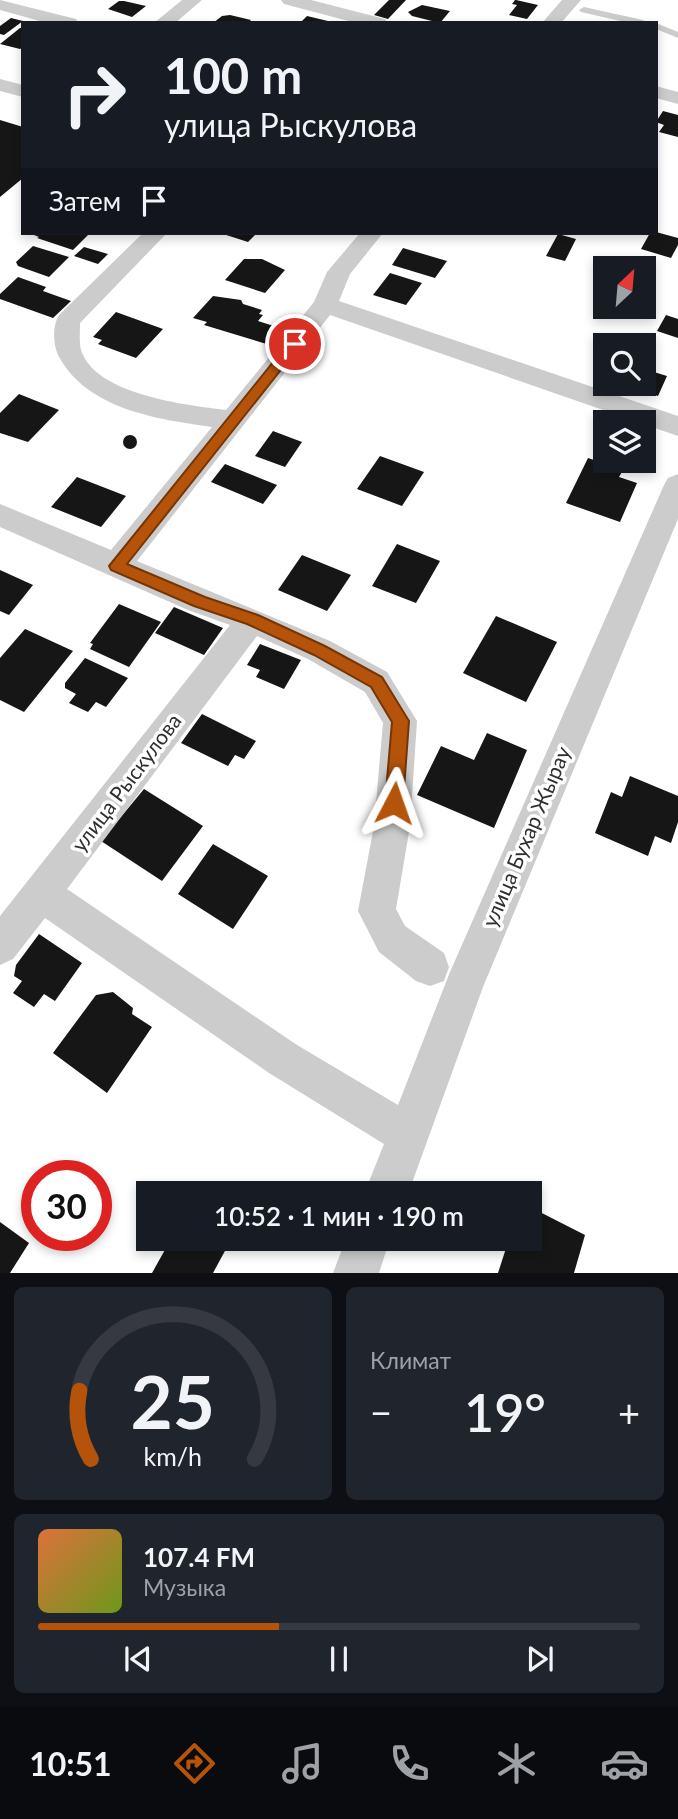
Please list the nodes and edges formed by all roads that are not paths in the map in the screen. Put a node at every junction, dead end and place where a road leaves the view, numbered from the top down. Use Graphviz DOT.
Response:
graph roads {
  1 [pos="193,0"];
  2 [pos="290,0"];
  3 [pos="380,0"];
  4 [pos="0,4"];
  5 [pos="586,7"];
  6 [pos="62,21"];
  7 [pos="166,21"];
  8 [pos="366,21"];
  9 [pos="555,21"];
  10 [pos="636,21"];
  11 [pos="658,27"];
  12 [pos="678,35"];
  13 [pos="0,85"];
  14 [pos="21,90"];
  15 [pos="658,92"];
  16 [pos="678,97"];
  17 [pos="154,235"];
  18 [pos="370,235"];
  19 [pos="325,305"];
  20 [pos="233,420"];
  21 [pos="678,426"];
  22 [pos="678,485"];
  23 [pos="0,515"];
  24 [pos="116,566"];
  25 [pos="252,620"];
  26 [pos="42,894"];
  27 [pos="0,946"];
  28 [pos="429,967"];
  29 [pos="408,1135"];
  30 [pos="391,1181"];
  31 [pos="364,1251"];
  32 [pos="356,1273"];
  1 -- 7 [label="street"];
  2 -- 8 [label="street"];
  3 -- 8 [label="street"];
  4 -- 6 [label="street"];
  5 -- 9 [label="street"];
  5 -- 10 [label="lane"];
  11 -- 12 [label="lane"];
  13 -- 14 [label="street"];
  15 -- 16 [label="street"];
  17 -- 20 [label="street"];
  18 -- 19 [label="street"];
  19 -- 20 [label="street"];
  19 -- 21 [label="street"];
  20 -- 24 [label="street"];
  22 -- 29 [label="street, улица Бухар Жырау"];
  23 -- 24 [label="street"];
  24 -- 25 [label="street"];
  25 -- 26 [label="street, улица Рыскулова"];
  25 -- 28 [label="street"];
  26 -- 27 [label="street, улица Рыскулова"];
  26 -- 29 [label="street"];
  29 -- 30 [label="street, улица Бухар Жырау"];
  31 -- 32 [label="street"];
}
